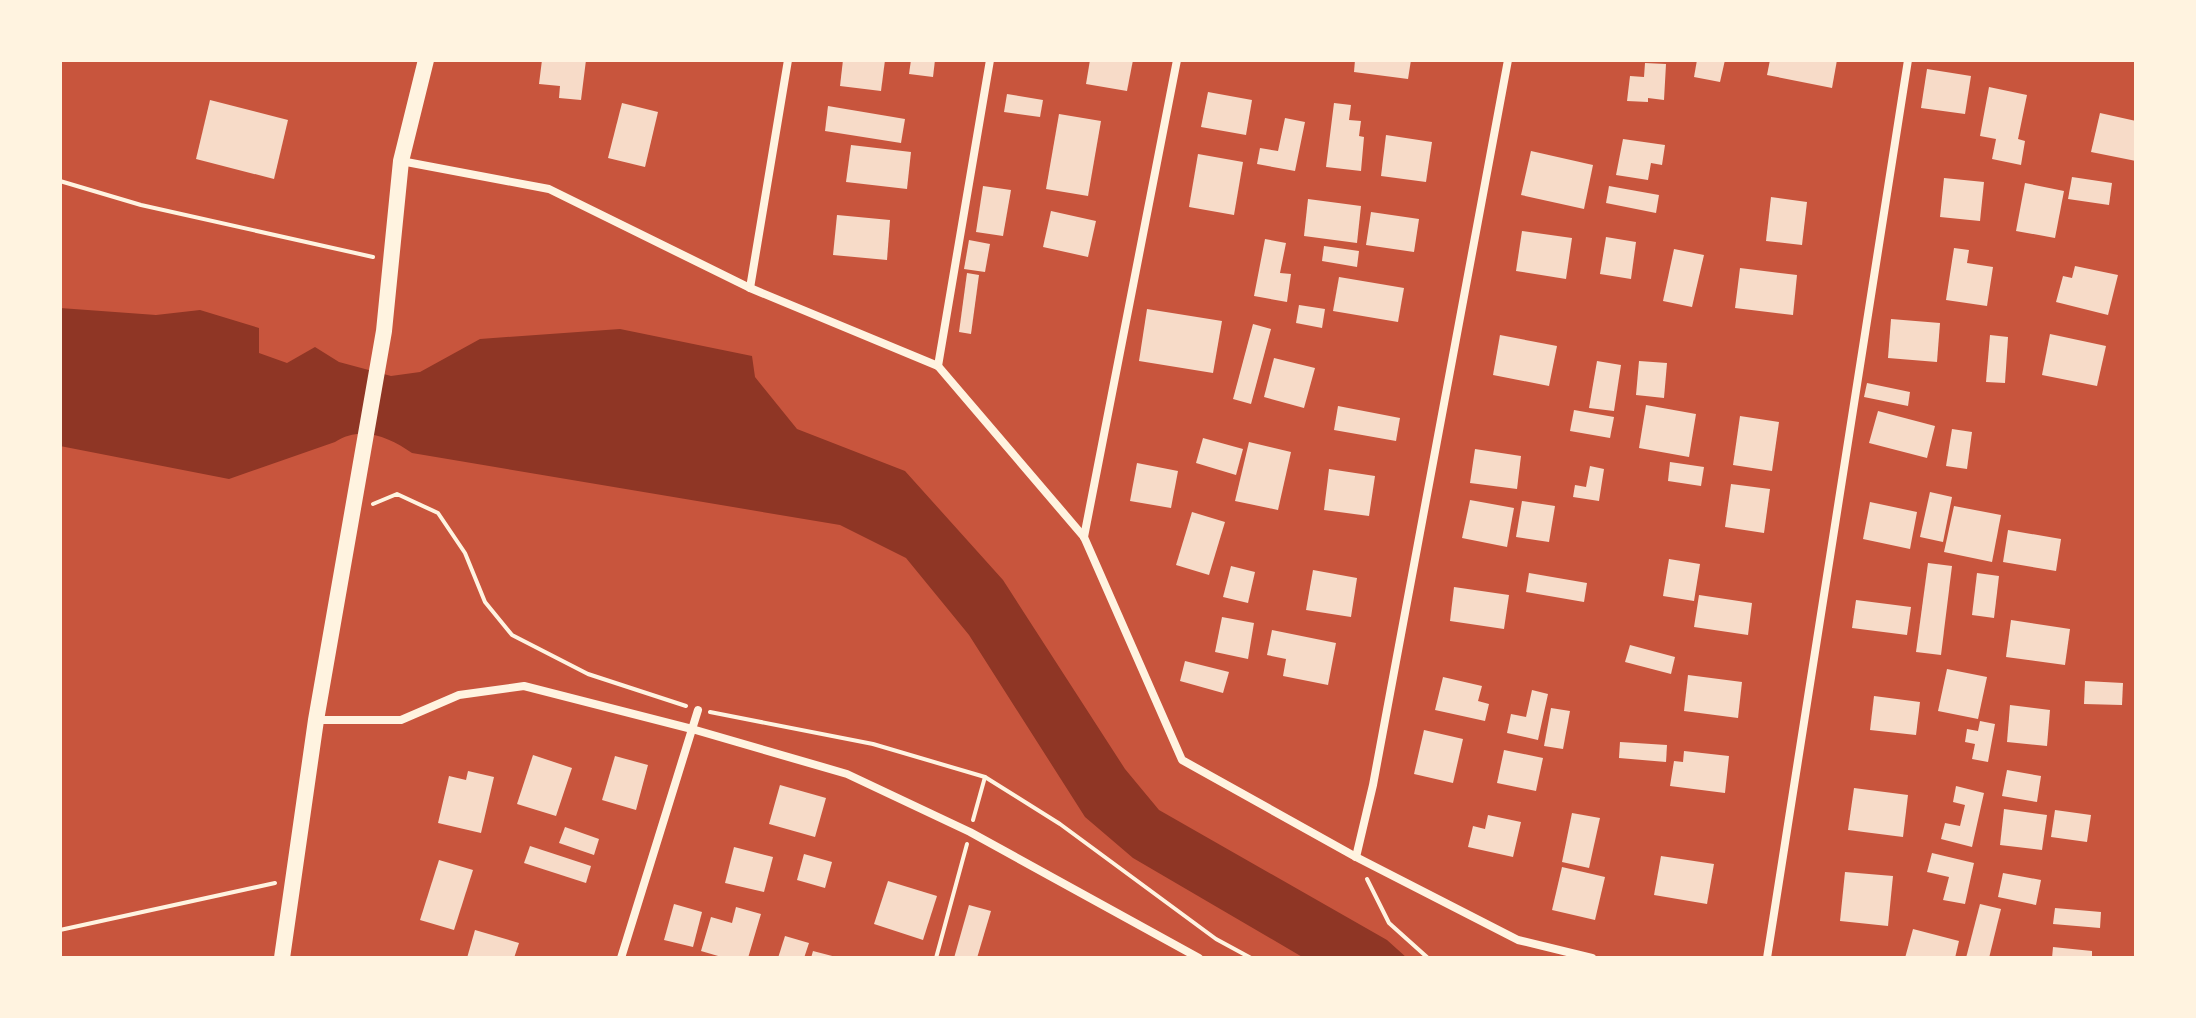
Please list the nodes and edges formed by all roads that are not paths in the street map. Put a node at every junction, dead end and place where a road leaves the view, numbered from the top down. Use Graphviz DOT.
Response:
graph roads {
  1 [pos="426,60"];
  2 [pos="788,60"];
  3 [pos="990,60"];
  4 [pos="1177,60"];
  5 [pos="1508,60"];
  6 [pos="1908,60"];
  7 [pos="401,161"];
  8 [pos="750,288"];
  9 [pos="938,366"];
  10 [pos="1084,537"];
  11 [pos="698,710"];
  12 [pos="316,720"];
  13 [pos="692,729"];
  14 [pos="1356,857"];
  15 [pos="282,958"];
  16 [pos="621,958"];
  17 [pos="1199,958"];
  18 [pos="1592,958"];
  19 [pos="1767,958"];
  1 -- 7 [label="highway"];
  2 -- 8 [label="street"];
  3 -- 9 [label="street"];
  4 -- 10 [label="street"];
  5 -- 14 [label="street"];
  6 -- 19 [label="street"];
  7 -- 8 [label="street"];
  7 -- 12 [label="highway"];
  8 -- 9 [label="street"];
  9 -- 10 [label="street"];
  10 -- 14 [label="street"];
  11 -- 13 [label="street"];
  12 -- 13 [label="street"];
  12 -- 15 [label="highway"];
  13 -- 16 [label="street"];
  13 -- 17 [label="street"];
  14 -- 18 [label="street"];
}
